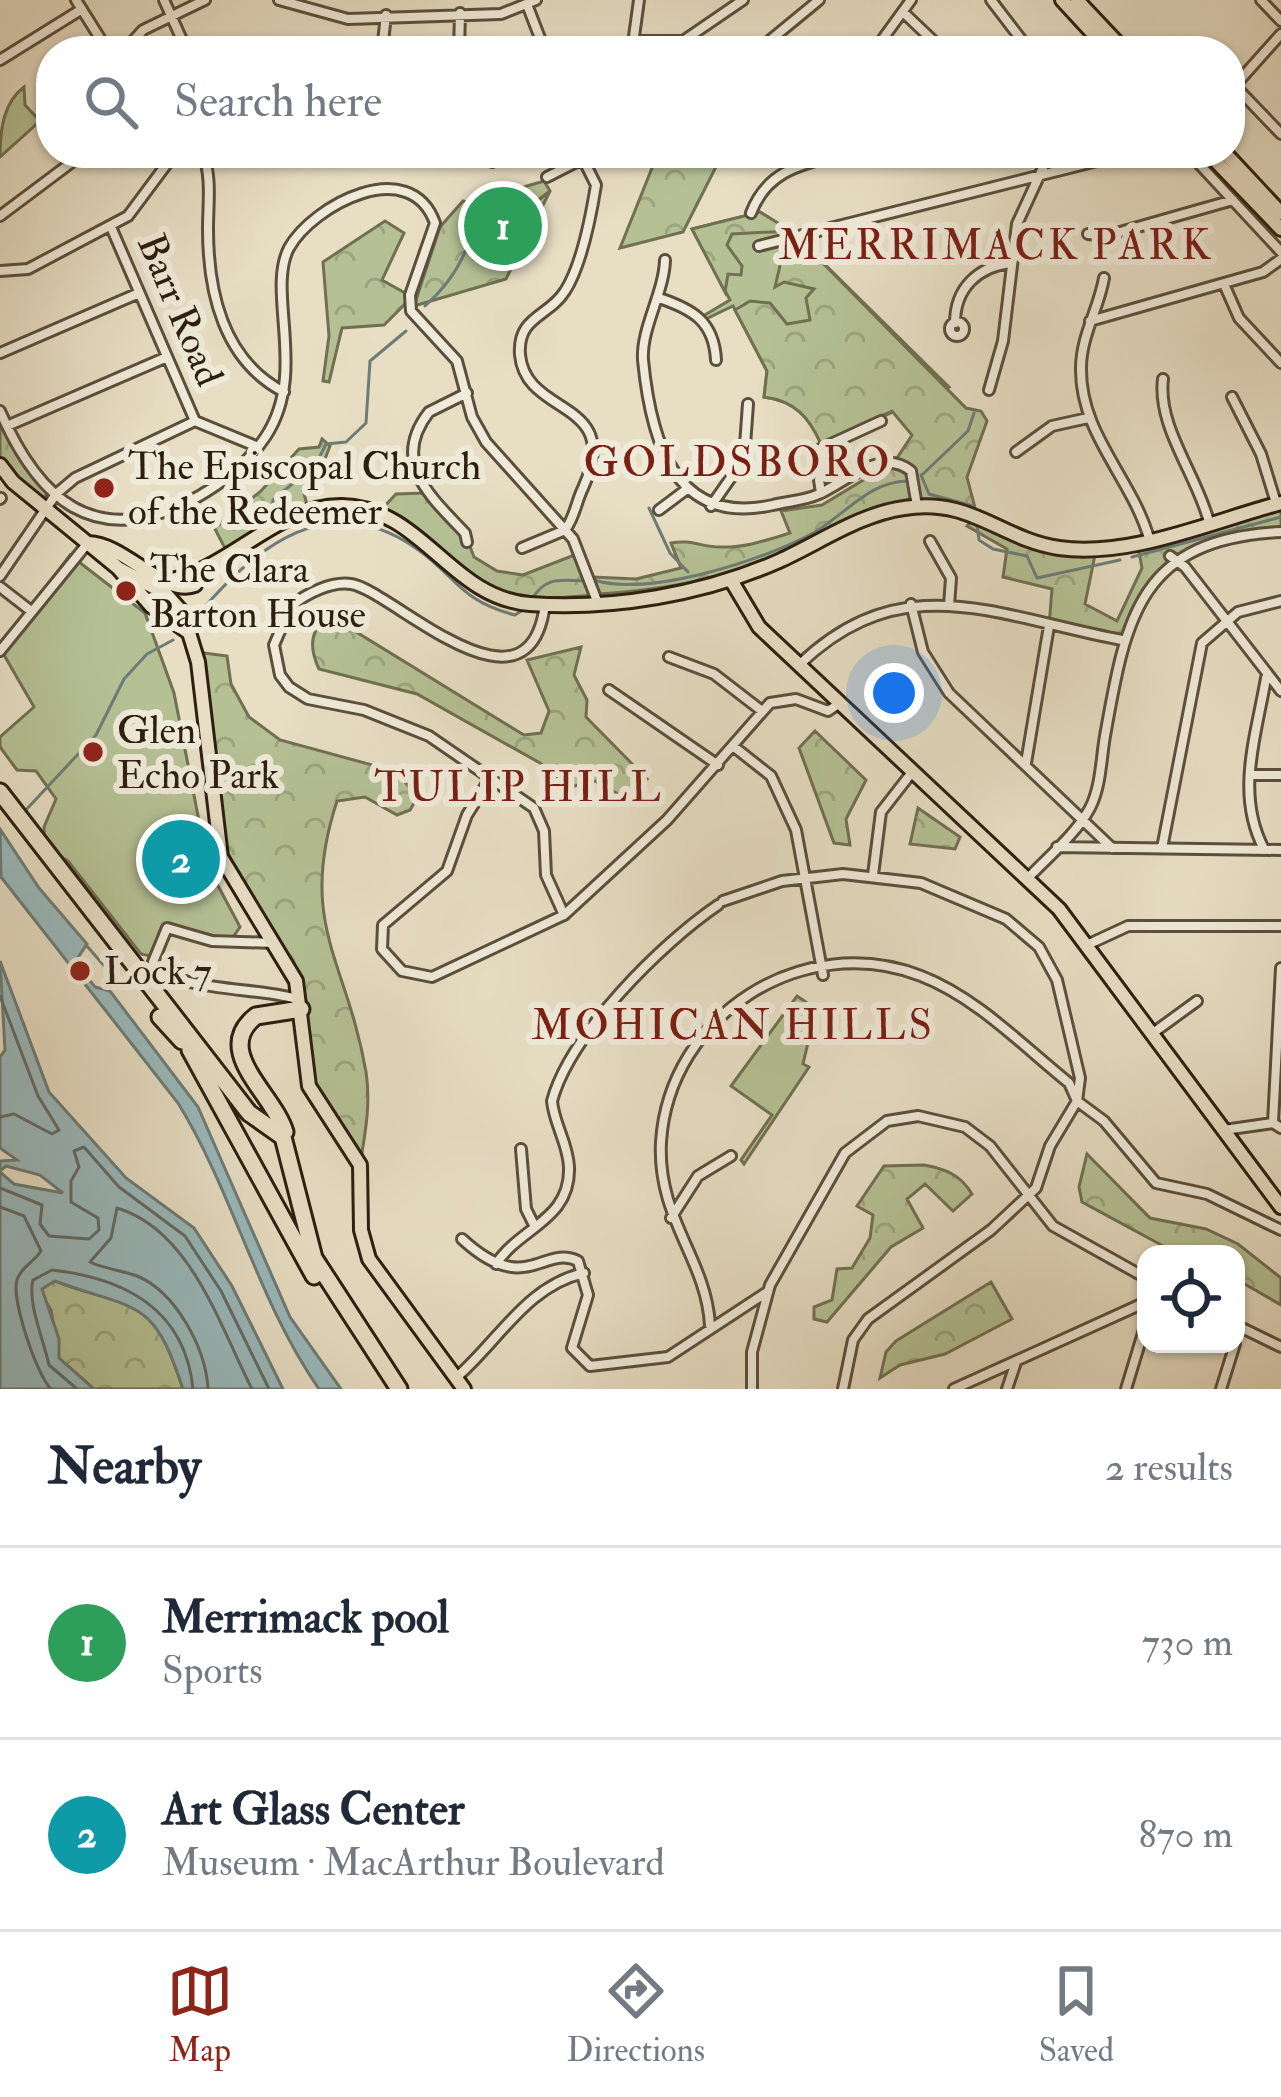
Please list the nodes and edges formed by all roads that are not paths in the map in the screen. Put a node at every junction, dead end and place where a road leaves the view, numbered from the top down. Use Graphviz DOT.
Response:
graph roads {
  1 [pos="164,0"];
  2 [pos="205,0"];
  3 [pos="279,0"];
  4 [pos="640,0"];
  5 [pos="743,0"];
  6 [pos="819,0"];
  7 [pos="911,0"];
  8 [pos="991,0"];
  9 [pos="1062,0"];
  10 [pos="1077,0"];
  11 [pos="1262,0"];
  12 [pos="532,3"];
  13 [pos="79,4"];
  14 [pos="903,12"];
  15 [pos="460,13"];
  16 [pos="171,16"];
  17 [pos="386,16"];
  18 [pos="1281,21"];
  19 [pos="1281,34"];
  20 [pos="99,36"];
  21 [pos="135,36"];
  22 [pos="180,36"];
  23 [pos="384,36"];
  24 [pos="459,36"];
  25 [pos="541,36"];
  26 [pos="635,36"];
  27 [pos="689,36"];
  28 [pos="775,36"];
  29 [pos="885,36"];
  30 [pos="928,36"];
  31 [pos="1019,36"];
  32 [pos="1095,36"];
  33 [pos="1112,36"];
  34 [pos="0,60"];
  35 [pos="1245,75"];
  36 [pos="1245,100"];
  37 [pos="1281,134"];
  38 [pos="64,168"];
  39 [pos="164,168"];
  40 [pos="206,168"];
  41 [pos="563,168"];
  42 [pos="590,168"];
  43 [pos="796,168"];
  44 [pos="1044,168"];
  45 [pos="1074,168"];
  46 [pos="1203,168"];
  47 [pos="1222,168"];
  48 [pos="1239,168"];
  49 [pos="547,177"];
  50 [pos="1041,177"];
  51 [pos="1233,200"];
  52 [pos="751,213"];
  53 [pos="1281,213"];
  54 [pos="0,216"];
  55 [pos="111,227"];
  56 [pos="1281,229"];
  57 [pos="1088,234"];
  58 [pos="759,246"];
  59 [pos="1281,255"];
  60 [pos="665,260"];
  61 [pos="1010,262"];
  62 [pos="0,271"];
  63 [pos="1104,278"];
  64 [pos="1224,284"];
  65 [pos="139,292"];
  66 [pos="658,298"];
  67 [pos="1090,321"];
  68 [pos="956,322"];
  69 [pos="0,353"];
  70 [pos="167,357"];
  71 [pos="716,360"];
  72 [pos="1281,363"];
  73 [pos="1162,379"];
  74 [pos="989,389"];
  75 [pos="284,392"];
  76 [pos="467,393"];
  77 [pos="1232,397"];
  78 [pos="748,404"];
  79 [pos="0,411"];
  80 [pos="1088,418"];
  81 [pos="195,421"];
  82 [pos="881,421"];
  83 [pos="7,427"];
  84 [pos="812,435"];
  85 [pos="258,447"];
  86 [pos="820,449"];
  87 [pos="1016,452"];
  88 [pos="1,468"];
  89 [pos="687,488"];
  90 [pos="821,493"];
  91 [pos="56,494"];
  92 [pos="1279,504"];
  93 [pos="712,506"];
  94 [pos="917,506"];
  95 [pos="659,510"];
  96 [pos="46,511"];
  97 [pos="1209,522"];
  98 [pos="566,530"];
  99 [pos="1281,532"];
  100 [pos="1149,538"];
  101 [pos="930,541"];
  102 [pos="467,542"];
  103 [pos="87,544"];
  104 [pos="522,548"];
  105 [pos="1174,559"];
  106 [pos="215,567"];
  107 [pos="118,568"];
  108 [pos="0,576"];
  109 [pos="153,578"];
  110 [pos="730,580"];
  111 [pos="169,583"];
  112 [pos="195,585"];
  113 [pos="0,587"];
  114 [pos="142,599"];
  115 [pos="597,601"];
  116 [pos="1281,601"];
  117 [pos="534,604"];
  118 [pos="911,604"];
  119 [pos="949,606"];
  120 [pos="31,610"];
  121 [pos="182,610"];
  122 [pos="163,616"];
  123 [pos="1225,621"];
  124 [pos="1049,626"];
  125 [pos="193,638"];
  126 [pos="1122,640"];
  127 [pos="0,651"];
  128 [pos="668,657"];
  129 [pos="800,664"];
  130 [pos="1266,678"];
  131 [pos="609,690"];
  132 [pos="1281,692"];
  133 [pos="840,704"];
  134 [pos="762,711"];
  135 [pos="734,746"];
  136 [pos="718,765"];
  137 [pos="1025,765"];
  138 [pos="914,771"];
  139 [pos="1250,775"];
  140 [pos="1281,775"];
  141 [pos="491,777"];
  142 [pos="0,792"];
  143 [pos="0,804"];
  144 [pos="1082,818"];
  145 [pos="1057,847"];
  146 [pos="1112,848"];
  147 [pos="1162,848"];
  148 [pos="1264,849"];
  149 [pos="1281,850"];
  150 [pos="873,875"];
  151 [pos="1029,877"];
  152 [pos="807,878"];
  153 [pos="564,915"];
  154 [pos="1281,926"];
  155 [pos="275,943"];
  156 [pos="1087,945"];
  157 [pos="1281,968"];
  158 [pos="822,970"];
  159 [pos="1197,1001"];
  160 [pos="300,1005"];
  161 [pos="160,1017"];
  162 [pos="1153,1033"];
  163 [pos="190,1051"];
  164 [pos="261,1089"];
  165 [pos="1077,1101"];
  166 [pos="244,1106"];
  167 [pos="1277,1125"];
  168 [pos="1224,1130"];
  169 [pos="288,1147"];
  170 [pos="521,1148"];
  171 [pos="731,1156"];
  172 [pos="1029,1198"];
  173 [pos="297,1205"];
  174 [pos="1281,1208"];
  175 [pos="278,1217"];
  176 [pos="671,1218"];
  177 [pos="535,1227"];
  178 [pos="1281,1230"];
  179 [pos="462,1240"];
  180 [pos="496,1264"];
  181 [pos="1137,1273"];
  182 [pos="584,1274"];
  183 [pos="768,1292"];
  184 [pos="1137,1306"];
  185 [pos="710,1325"];
  186 [pos="1245,1329"];
  187 [pos="1281,1347"];
  188 [pos="1137,1353"];
  189 [pos="1233,1353"];
  190 [pos="1016,1361"];
  191 [pos="461,1383"];
  192 [pos="398,1389"];
  193 [pos="752,1389"];
  194 [pos="843,1389"];
  195 [pos="954,1389"];
  196 [pos="1007,1389"];
  197 [pos="1126,1389"];
  198 [pos="1221,1389"];
  1 -- 16 [label="street"];
  2 -- 16 [label="street"];
  3 -- 17 [label="street"];
  4 -- 26 [label="street"];
  5 -- 27 [label="street"];
  6 -- 28 [label="street"];
  7 -- 14 [label="street"];
  8 -- 31 [label="street"];
  9 -- 32 [label="main road"];
  10 -- 33 [label="main road"];
  11 -- 18 [label="street"];
  12 -- 15 [label="street"];
  12 -- 25 [label="street"];
  13 -- 20 [label="street"];
  13 -- 34 [label="street"];
  14 -- 29 [label="street"];
  14 -- 30 [label="street"];
  15 -- 17 [label="street"];
  15 -- 24 [label="street"];
  16 -- 21 [label="street"];
  16 -- 22 [label="street"];
  17 -- 23 [label="street"];
  19 -- 35 [label="street"];
  36 -- 37 [label="street"];
  38 -- 54 [label="street"];
  39 -- 55 [label="street"];
  40 -- 75 [label="street"];
  41 -- 49 [label="street"];
  42 -- 98 [label="street"];
  43 -- 52 [label="street"];
  44 -- 50 [label="street"];
  45 -- 50 [label="street"];
  46 -- 51 [label="street"];
  47 -- 56 [label="main road"];
  48 -- 53 [label="main road"];
  50 -- 58 [label="street"];
  50 -- 61 [label="street"];
  51 -- 57 [label="street"];
  51 -- 59 [label="street"];
  55 -- 62 [label="street"];
  55 -- 65 [label="street, Barr Road"];
  59 -- 64 [label="street"];
  60 -- 66 [label="street"];
  61 -- 68 [label="street"];
  61 -- 74 [label="street"];
  63 -- 67 [label="street"];
  64 -- 67 [label="street"];
  64 -- 72 [label="street"];
  65 -- 69 [label="street"];
  65 -- 70 [label="street, Barr Road"];
  66 -- 71 [label="street"];
  66 -- 89 [label="street"];
  67 -- 80 [label="street"];
  70 -- 81 [label="street, Barr Road"];
  70 -- 83 [label="street"];
  73 -- 97 [label="street"];
  75 -- 76 [label="street"];
  75 -- 85 [label="street"];
  76 -- 98 [label="street"];
  76 -- 102 [label="street"];
  77 -- 92 [label="street"];
  78 -- 93 [label="street"];
  79 -- 83 [label="street"];
  80 -- 87 [label="street"];
  80 -- 100 [label="street"];
  81 -- 85 [label="street, Barr Road"];
  81 -- 91 [label="street"];
  82 -- 86 [label="street"];
  83 -- 91 [label="street"];
  84 -- 86 [label="street"];
  85 -- 91 [label="street"];
  86 -- 90 [label="street"];
  88 -- 96 [label="main road"];
  89 -- 93 [label="street"];
  89 -- 95 [label="street"];
  90 -- 93 [label="street"];
  90 -- 94 [label="street"];
  91 -- 96 [label="street"];
  92 -- 97 [label="main road"];
  94 -- 100 [label="main road"];
  94 -- 110 [label="main road"];
  96 -- 103 [label="main road"];
  96 -- 108 [label="street"];
  97 -- 100 [label="main road"];
  98 -- 104 [label="street"];
  98 -- 115 [label="street"];
  99 -- 105 [label="street"];
  101 -- 119 [label="street"];
  103 -- 107 [label="main road"];
  103 -- 109 [label="main road"];
  103 -- 120 [label="street"];
  105 -- 123 [label="street"];
  105 -- 126 [label="street"];
  106 -- 109 [label="main road"];
  106 -- 111 [label="main road"];
  106 -- 112 [label="main road"];
  106 -- 117 [label="main road"];
  107 -- 109 [label="main road"];
  107 -- 114 [label="main road"];
  109 -- 111 [label="main road"];
  109 -- 114 [label="main road"];
  109 -- 121 [label="main road"];
  110 -- 115 [label="main road"];
  110 -- 129 [label="main road"];
  111 -- 112 [label="main road"];
  112 -- 121 [label="main road"];
  113 -- 120 [label="street"];
  114 -- 122 [label="main road"];
  115 -- 117 [label="main road"];
  116 -- 123 [label="street"];
  117 -- 141 [label="street"];
  118 -- 119 [label="street"];
  118 -- 129 [label="street"];
  118 -- 137 [label="street"];
  119 -- 124 [label="street"];
  120 -- 127 [label="street"];
  121 -- 122 [label="main road"];
  121 -- 125 [label="main road"];
  122 -- 125 [label="main road"];
  123 -- 130 [label="street"];
  123 -- 147 [label="street"];
  124 -- 126 [label="street"];
  124 -- 137 [label="street"];
  125 -- 155 [label="main road"];
  126 -- 144 [label="street"];
  128 -- 134 [label="street"];
  129 -- 133 [label="main road"];
  130 -- 132 [label="street"];
  130 -- 139 [label="street"];
  131 -- 136 [label="street"];
  133 -- 134 [label="street"];
  133 -- 138 [label="main road"];
  134 -- 135 [label="street"];
  135 -- 136 [label="street"];
  135 -- 152 [label="street"];
  136 -- 153 [label="street"];
  137 -- 144 [label="street"];
  138 -- 150 [label="street"];
  138 -- 151 [label="main road"];
  139 -- 140 [label="street"];
  139 -- 148 [label="street"];
  141 -- 153 [label="street"];
  141 -- 153 [label="street"];
  142 -- 166 [label="highway"];
  143 -- 163 [label="highway"];
  144 -- 145 [label="street"];
  144 -- 146 [label="street"];
  145 -- 146 [label="street"];
  145 -- 151 [label="street"];
  146 -- 147 [label="street"];
  147 -- 148 [label="street"];
  148 -- 149 [label="street"];
  150 -- 152 [label="street"];
  150 -- 165 [label="street"];
  151 -- 156 [label="main road"];
  152 -- 158 [label="street"];
  152 -- 177 [label="street"];
  154 -- 156 [label="street"];
  155 -- 160 [label="main road"];
  155 -- 160 [label="street"];
  156 -- 162 [label="main road"];
  157 -- 167 [label="street"];
  158 -- 165 [label="street"];
  158 -- 176 [label="street"];
  159 -- 162 [label="street"];
  160 -- 164 [label="highway"];
  160 -- 191 [label="main road"];
  161 -- 163 [label="highway"];
  162 -- 168 [label="main road"];
  163 -- 175 [label="highway"];
  164 -- 166 [label="highway"];
  164 -- 169 [label="highway"];
  165 -- 172 [label="street"];
  165 -- 178 [label="street"];
  166 -- 169 [label="highway"];
  167 -- 168 [label="street"];
  168 -- 174 [label="main road"];
  169 -- 173 [label="highway"];
  170 -- 177 [label="street"];
  171 -- 176 [label="street"];
  172 -- 181 [label="street"];
  172 -- 183 [label="street"];
  172 -- 194 [label="street"];
  173 -- 175 [label="highway"];
  173 -- 192 [label="highway"];
  175 -- 192 [label="highway"];
  176 -- 185 [label="street"];
  177 -- 180 [label="street"];
  179 -- 180 [label="street"];
  180 -- 182 [label="street"];
  182 -- 185 [label="street"];
  182 -- 191 [label="street"];
  183 -- 185 [label="street"];
  183 -- 193 [label="street"];
  184 -- 190 [label="street"];
  186 -- 187 [label="street"];
  188 -- 197 [label="street"];
  189 -- 198 [label="street"];
  190 -- 195 [label="street"];
  190 -- 196 [label="street"];
}
